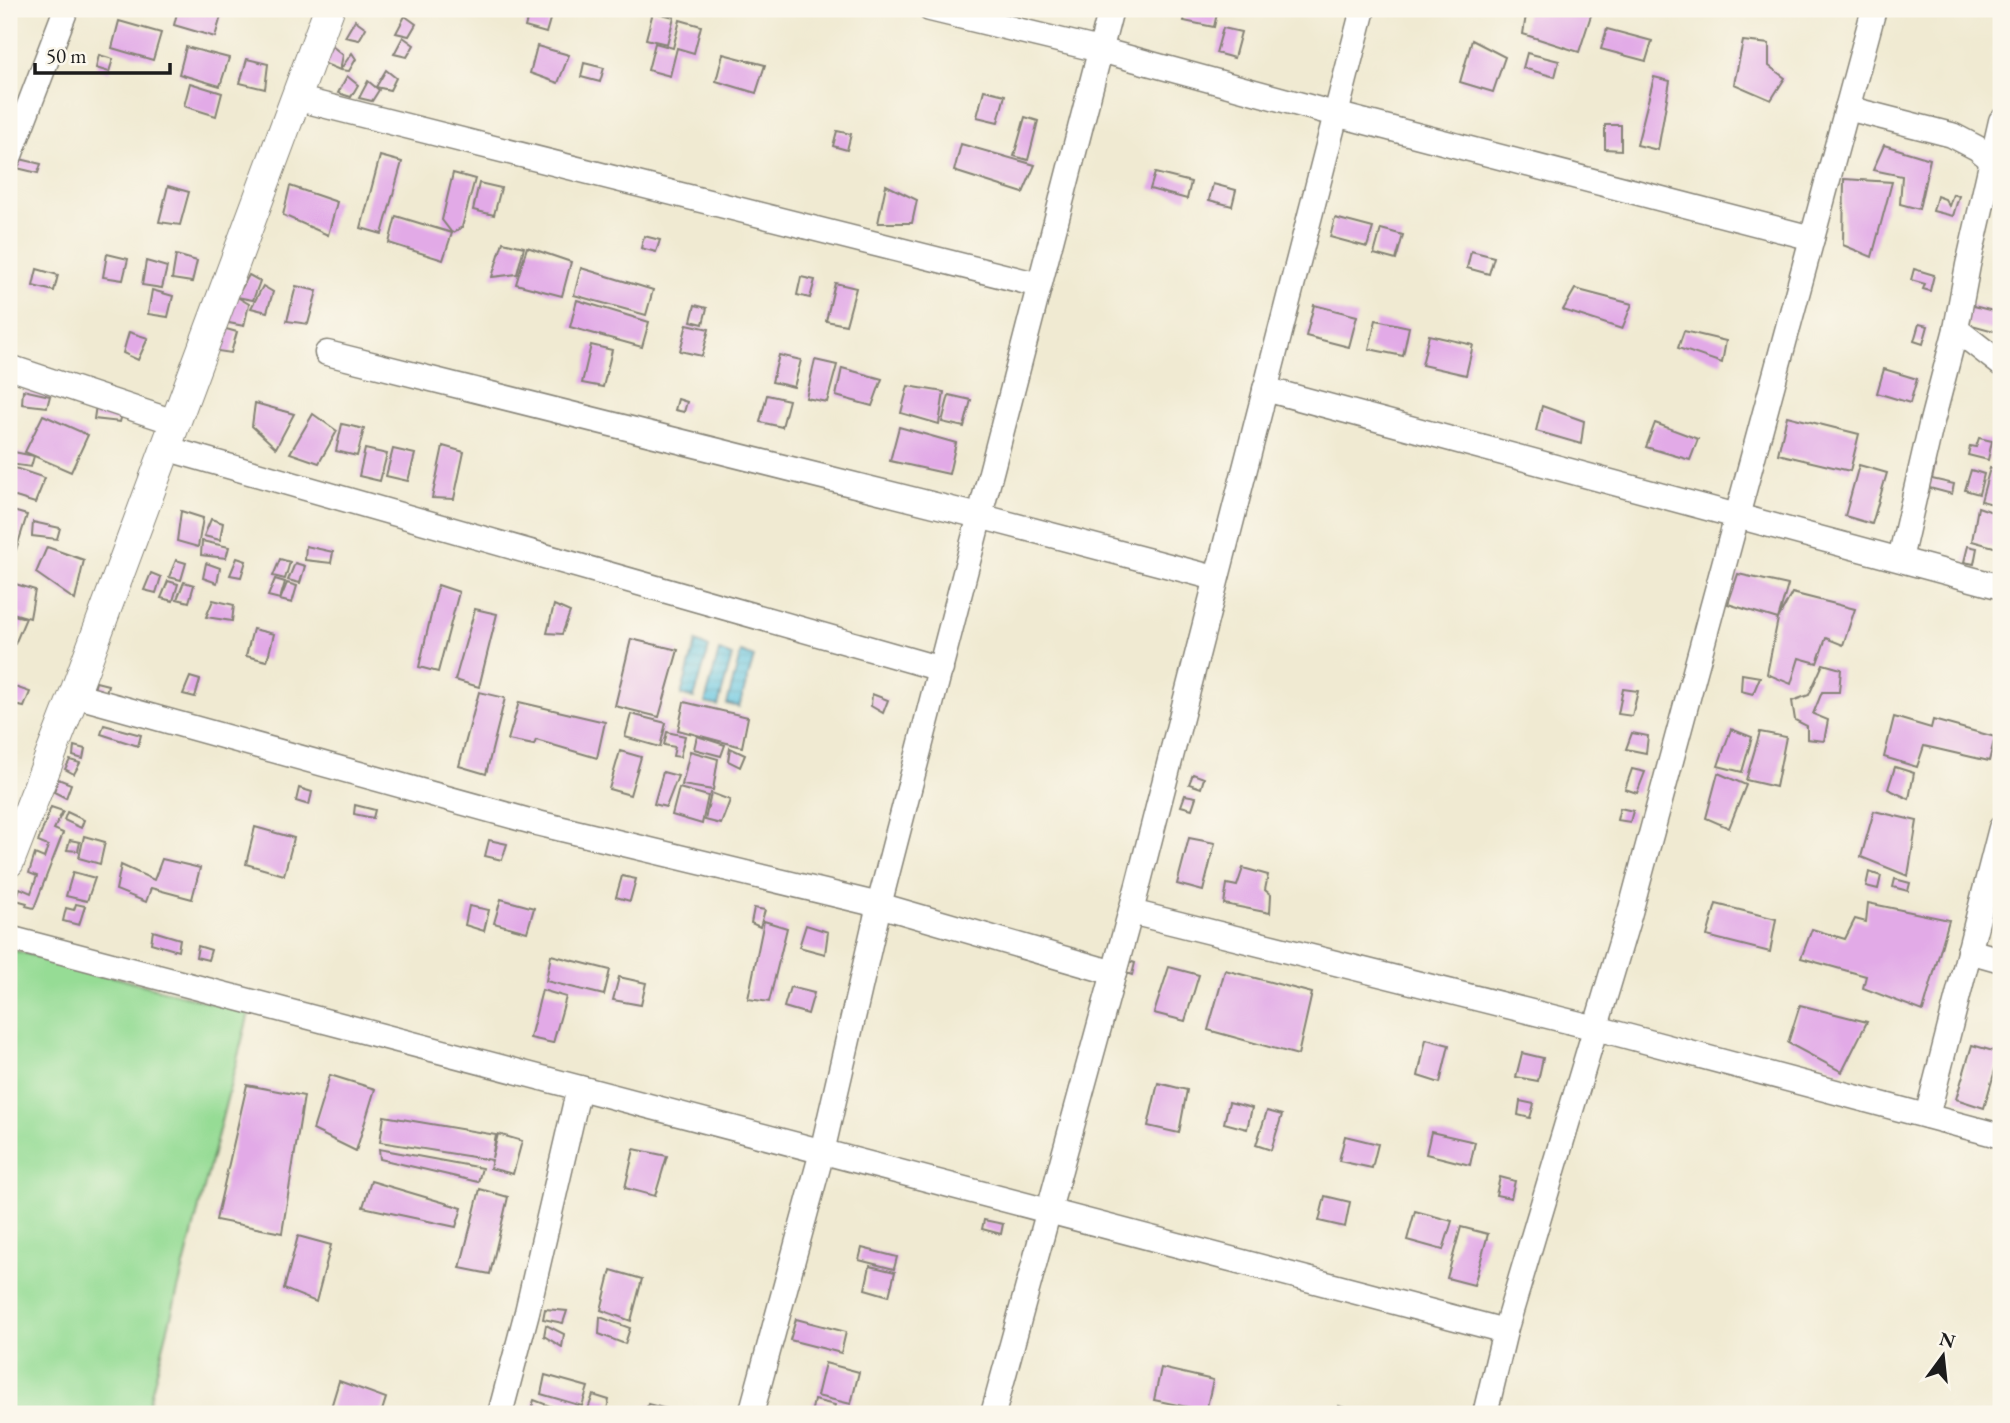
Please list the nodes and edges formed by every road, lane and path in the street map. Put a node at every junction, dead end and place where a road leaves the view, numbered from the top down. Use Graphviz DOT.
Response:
graph roads {
  1 [pos="66,9"];
  2 [pos="329,9"];
  3 [pos="930,9"];
  4 [pos="1111,9"];
  5 [pos="1363,9"];
  6 [pos="1874,9"];
  7 [pos="1100,50"];
  8 [pos="295,98"];
  9 [pos="1847,108"];
  10 [pos="1335,114"];
  11 [pos="2001,121"];
  12 [pos="9,158"];
  13 [pos="1997,165"];
  14 [pos="1812,238"];
  15 [pos="1039,285"];
  16 [pos="1956,330"];
  17 [pos="327,353"];
  18 [pos="2001,364"];
  19 [pos="9,367"];
  20 [pos="1265,389"];
  21 [pos="169,435"];
  22 [pos="1737,515"];
  23 [pos="979,516"];
  24 [pos="1900,559"];
  25 [pos="1215,578"];
  26 [pos="2001,587"];
  27 [pos="941,668"];
  28 [pos="74,695"];
  29 [pos="2001,828"];
  30 [pos="9,862"];
  31 [pos="879,905"];
  32 [pos="1131,912"];
  33 [pos="9,938"];
  34 [pos="1969,951"];
  35 [pos="2001,960"];
  36 [pos="1114,973"];
  37 [pos="1596,1028"];
  38 [pos="579,1088"];
  39 [pos="1927,1116"];
  40 [pos="2001,1136"];
  41 [pos="822,1152"];
  42 [pos="1049,1211"];
  43 [pos="1505,1331"];
  44 [pos="500,1414"];
  45 [pos="751,1414"];
  46 [pos="993,1414"];
  47 [pos="1485,1414"];
  1 -- 12 [label="street"];
  2 -- 8 [label="main road"];
  3 -- 7 [label="street"];
  4 -- 7 [label="street"];
  5 -- 10 [label="street"];
  6 -- 9 [label="street"];
  7 -- 10 [label="street"];
  7 -- 15 [label="street"];
  8 -- 15 [label="street"];
  8 -- 21 [label="main road"];
  9 -- 13 [label="street"];
  9 -- 14 [label="street"];
  10 -- 14 [label="street"];
  10 -- 20 [label="street"];
  11 -- 13 [label="street"];
  13 -- 16 [label="street"];
  14 -- 22 [label="street"];
  15 -- 23 [label="street"];
  16 -- 18 [label="street"];
  16 -- 24 [label="street"];
  17 -- 23 [label="street"];
  19 -- 21 [label="street"];
  20 -- 22 [label="street"];
  20 -- 25 [label="street"];
  21 -- 27 [label="street"];
  21 -- 28 [label="main road"];
  22 -- 24 [label="street"];
  22 -- 37 [label="street"];
  23 -- 25 [label="street"];
  23 -- 27 [label="street"];
  24 -- 26 [label="street"];
  25 -- 32 [label="street"];
  27 -- 31 [label="street"];
  28 -- 30 [label="main road"];
  28 -- 31 [label="street"];
  29 -- 34 [label="street"];
  31 -- 36 [label="street"];
  31 -- 41 [label="street"];
  32 -- 36 [label="street"];
  32 -- 37 [label="street"];
  33 -- 38 [label="street"];
  34 -- 35 [label="street"];
  34 -- 39 [label="street"];
  36 -- 42 [label="street"];
  37 -- 39 [label="street"];
  37 -- 43 [label="street"];
  38 -- 41 [label="street"];
  38 -- 44 [label="street"];
  39 -- 40 [label="street"];
  41 -- 42 [label="street"];
  41 -- 45 [label="street"];
  42 -- 43 [label="street"];
  42 -- 46 [label="street"];
  43 -- 47 [label="street"];
}
